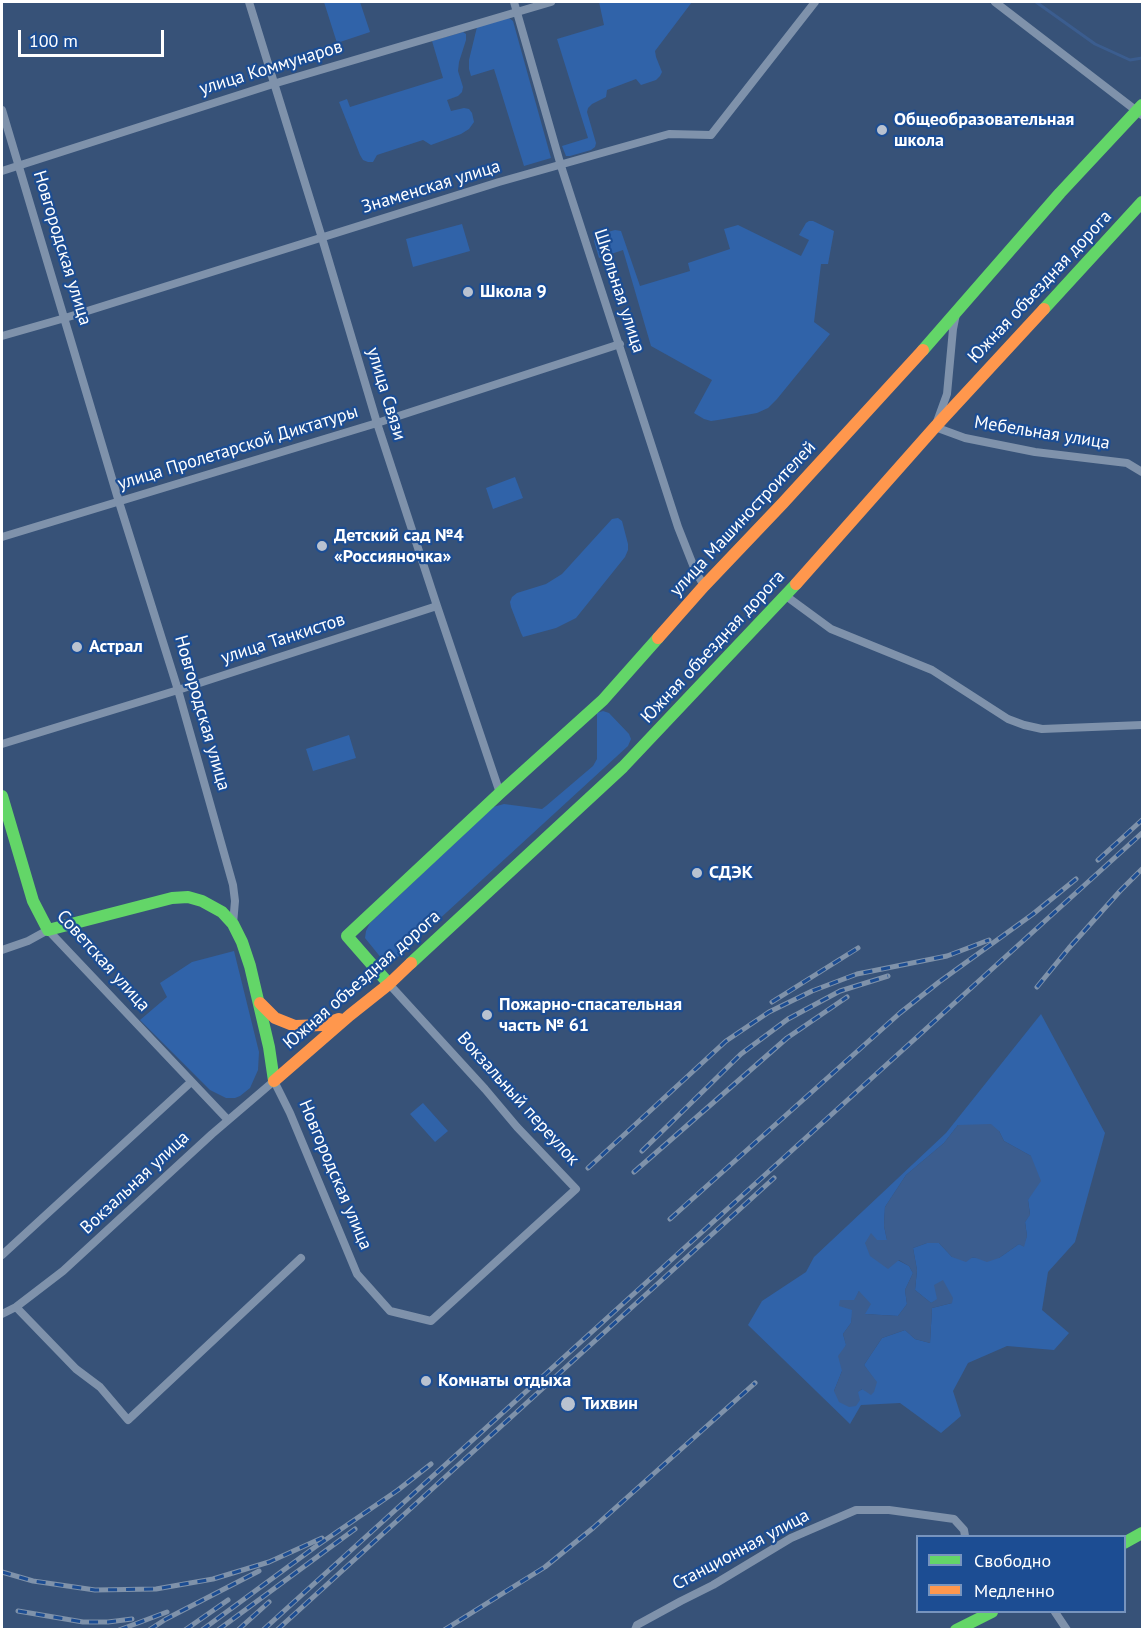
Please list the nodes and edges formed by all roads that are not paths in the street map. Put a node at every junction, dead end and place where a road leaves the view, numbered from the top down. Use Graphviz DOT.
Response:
graph roads {
  1 [pos="249,2"];
  2 [pos="514,2"];
  3 [pos="551,2"];
  4 [pos="815,2"];
  5 [pos="995,2"];
  6 [pos="517,11"];
  7 [pos="273,84"];
  8 [pos="2,110"];
  9 [pos="1141,110"];
  10 [pos="18,166"];
  11 [pos="561,166"];
  12 [pos="2,171"];
  13 [pos="1143,202"];
  14 [pos="322,238"];
  15 [pos="957,312"];
  16 [pos="65,318"];
  17 [pos="2,336"];
  18 [pos="620,344"];
  19 [pos="377,423"];
  20 [pos="935,427"];
  21 [pos="1143,472"];
  22 [pos="119,502"];
  23 [pos="2,537"];
  24 [pos="704,586"];
  25 [pos="786,596"];
  26 [pos="437,606"];
  27 [pos="178,690"];
  28 [pos="1143,725"];
  29 [pos="2,744"];
  30 [pos="500,793"];
  31 [pos="2,796"];
  32 [pos="233,924"];
  33 [pos="48,930"];
  34 [pos="347,936"];
  35 [pos="2,950"];
  36 [pos="389,984"];
  37 [pos="259,1003"];
  38 [pos="350,1014"];
  39 [pos="274,1081"];
  40 [pos="191,1082"];
  41 [pos="228,1120"];
  42 [pos="2,1255"];
  43 [pos="301,1258"];
  44 [pos="16,1307"];
  45 [pos="390,1311"];
  46 [pos="2,1314"];
  47 [pos="1143,1533"];
  48 [pos="966,1535"];
  49 [pos="1126,1542"];
  50 [pos="987,1613"];
  51 [pos="1056,1613"];
  52 [pos="635,1629"];
  53 [pos="956,1629"];
  54 [pos="1067,1629"];
  1 -- 7 [label="street, улица Связи"];
  2 -- 6 [label="street, Школьная улица"];
  3 -- 6 [label="street, улица Коммунаров"];
  4 -- 11 [label="street, Знаменская улица"];
  5 -- 9 [label="street"];
  6 -- 7 [label="street, улица Коммунаров"];
  6 -- 11 [label="street, Школьная улица"];
  7 -- 10 [label="street, улица Коммунаров"];
  7 -- 14 [label="street, улица Связи"];
  8 -- 10 [label="street, Новгородская улица"];
  9 -- 15 [label="main road, улица Машиностроителей"];
  10 -- 12 [label="street, улица Коммунаров"];
  10 -- 16 [label="street, Новгородская улица"];
  11 -- 14 [label="street, Знаменская улица"];
  11 -- 18 [label="street, Школьная улица"];
  13 -- 20 [label="main road, Южная объездная дорога"];
  14 -- 16 [label="street, Знаменская улица"];
  14 -- 19 [label="street, улица Связи"];
  15 -- 20 [label="street"];
  15 -- 24 [label="main road, улица Машиностроителей"];
  16 -- 17 [label="street, Знаменская улица"];
  16 -- 22 [label="street, Новгородская улица"];
  18 -- 19 [label="street, улица Пролетарской Диктатуры"];
  18 -- 24 [label="street, Школьная улица"];
  19 -- 22 [label="street, улица Пролетарской Диктатуры"];
  19 -- 26 [label="street, улица Связи"];
  20 -- 21 [label="street, Мебельная улица"];
  20 -- 25 [label="main road, Южная объездная дорога"];
  22 -- 23 [label="street, улица Пролетарской Диктатуры"];
  22 -- 27 [label="street, Новгородская улица"];
  24 -- 30 [label="main road, улица Машиностроителей"];
  25 -- 28 [label="street"];
  25 -- 36 [label="main road, Южная объездная дорога"];
  26 -- 27 [label="street, улица Танкистов"];
  26 -- 30 [label="street, улица Связи"];
  27 -- 29 [label="street, улица Танкистов"];
  27 -- 32 [label="street, Новгородская улица"];
  30 -- 34 [label="main road, улица Машиностроителей"];
  31 -- 33 [label="main road, Советская улица"];
  32 -- 33 [label="main road"];
  32 -- 37 [label="main road, Новгородская улица"];
  33 -- 35 [label="street"];
  33 -- 40 [label="street, Советская улица"];
  34 -- 36 [label="main road, Вокзальный переулок"];
  36 -- 38 [label="main road, Южная объездная дорога"];
  36 -- 45 [label="street, Вокзальный переулок"];
  37 -- 38 [label="main road"];
  37 -- 39 [label="main road, Новгородская улица"];
  38 -- 39 [label="main road, Южная объездная дорога"];
  39 -- 41 [label="street, Вокзальная улица"];
  39 -- 45 [label="street, Новгородская улица"];
  40 -- 41 [label="street, Советская улица"];
  40 -- 42 [label="street"];
  41 -- 44 [label="street, Вокзальная улица"];
  43 -- 44 [label="street"];
  44 -- 46 [label="street, Вокзальная улица"];
  47 -- 49 [label="main road"];
  48 -- 52 [label="street, Станционная улица"];
  50 -- 53 [label="main road"];
  51 -- 54 [label="street"];
}
